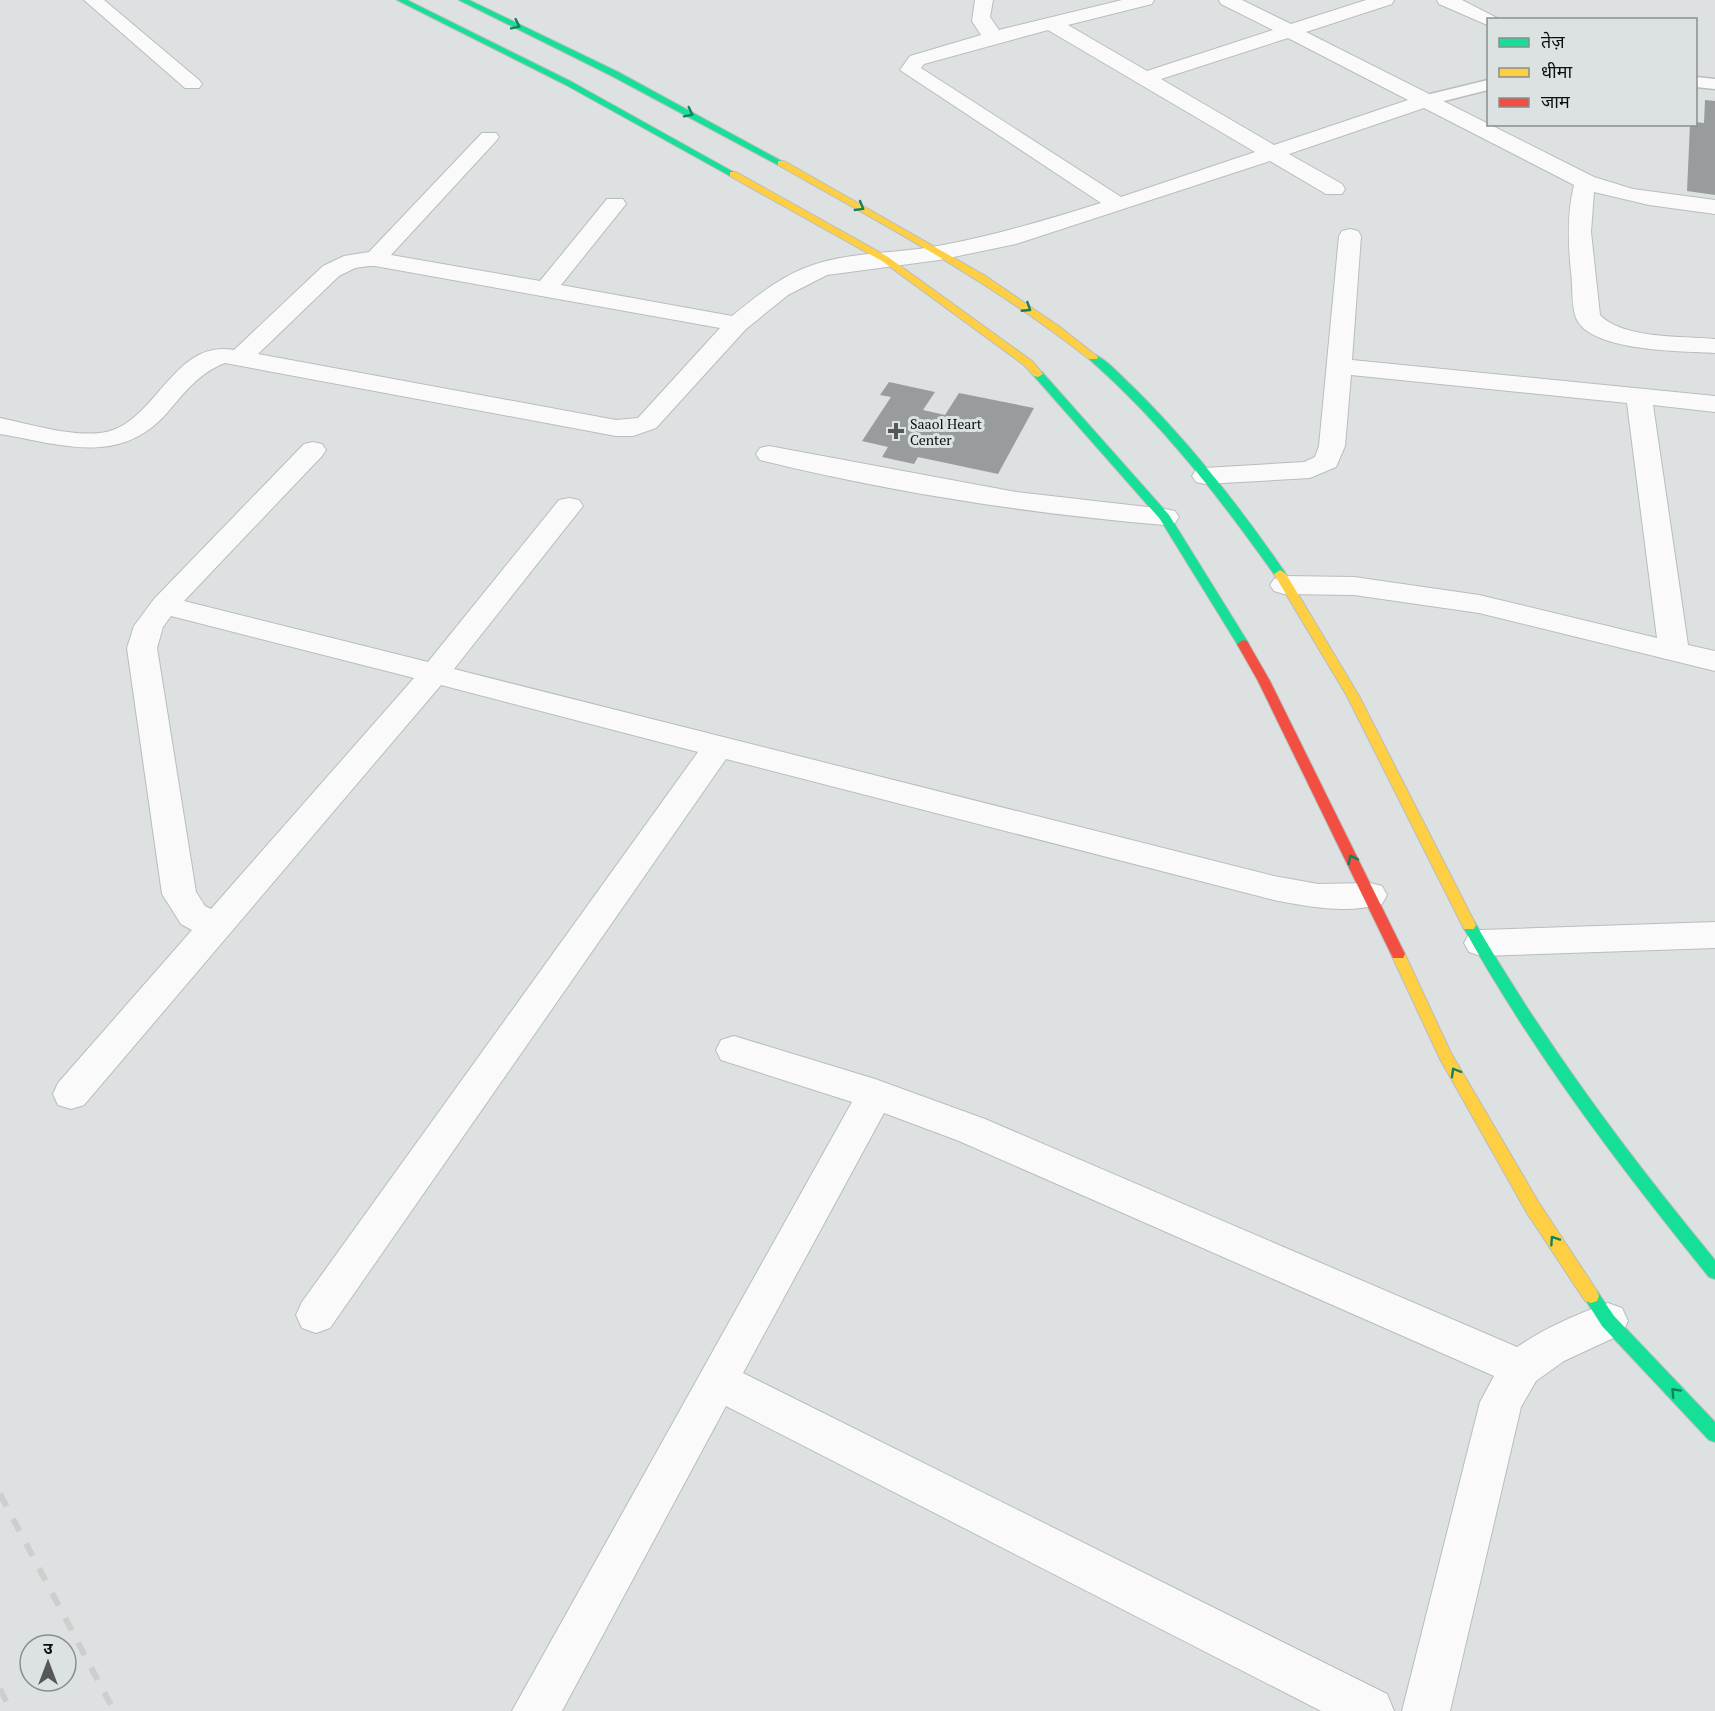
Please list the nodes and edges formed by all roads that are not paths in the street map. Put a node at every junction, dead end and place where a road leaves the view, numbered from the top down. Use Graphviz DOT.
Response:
graph roads {
  1 [pos="93,0"];
  2 [pos="401,0"];
  3 [pos="462,0"];
  4 [pos="984,0"];
  5 [pos="1145,0"];
  6 [pos="1228,0"];
  7 [pos="1384,0"];
  8 [pos="1446,0"];
  9 [pos="1487,18"];
  10 [pos="1051,23"];
  11 [pos="1287,31"];
  12 [pos="995,37"];
  13 [pos="1144,78"];
  14 [pos="1697,82"];
  15 [pos="192,84"];
  16 [pos="1715,84"];
  17 [pos="1487,85"];
  18 [pos="1424,101"];
  19 [pos="489,137"];
  20 [pos="1270,152"];
  21 [pos="1586,182"];
  22 [pos="1334,189"];
  23 [pos="615,204"];
  24 [pos="1119,205"];
  25 [pos="1715,207"];
  26 [pos="1350,236"];
  27 [pos="939,253"];
  28 [pos="375,259"];
  29 [pos="885,259"];
  30 [pos="545,290"];
  31 [pos="737,324"];
  32 [pos="1715,346"];
  33 [pos="242,356"];
  34 [pos="1337,366"];
  35 [pos="1639,396"];
  36 [pos="1715,404"];
  37 [pos="0,426"];
  38 [pos="313,450"];
  39 [pos="769,454"];
  40 [pos="1205,476"];
  41 [pos="569,506"];
  42 [pos="1165,517"];
  43 [pos="1284,585"];
  44 [pos="164,605"];
  45 [pos="1674,651"];
  46 [pos="1715,662"];
  47 [pos="436,672"];
  48 [pos="719,745"];
  49 [pos="1370,895"];
  50 [pos="215,927"];
  51 [pos="1715,935"];
  52 [pos="1481,943"];
  53 [pos="734,1050"];
  54 [pos="71,1094"];
  55 [pos="875,1095"];
  56 [pos="1715,1272"];
  57 [pos="316,1316"];
  58 [pos="1608,1322"];
  59 [pos="1521,1368"];
  60 [pos="719,1382"];
  61 [pos="1715,1434"];
  62 [pos="536,1711"];
  63 [pos="1370,1711"];
  64 [pos="1426,1711"];
  1 -- 15 [label="street"];
  2 -- 29 [label="main road"];
  3 -- 27 [label="main road, one-way"];
  4 -- 12 [label="street"];
  5 -- 10 [label="street"];
  6 -- 11 [label="street"];
  7 -- 11 [label="street"];
  8 -- 9 [label="street"];
  10 -- 12 [label="street"];
  10 -- 13 [label="street"];
  11 -- 13 [label="street"];
  11 -- 18 [label="street"];
  12 -- 24 [label="street"];
  13 -- 20 [label="street"];
  14 -- 16 [label="lane"];
  17 -- 18 [label="lane"];
  18 -- 20 [label="street"];
  18 -- 21 [label="street"];
  19 -- 28 [label="street"];
  20 -- 22 [label="street"];
  20 -- 24 [label="street"];
  21 -- 25 [label="street"];
  21 -- 32 [label="street"];
  23 -- 30 [label="street"];
  24 -- 27 [label="street"];
  26 -- 34 [label="street"];
  27 -- 29 [label="street"];
  27 -- 40 [label="main road, one-way"];
  28 -- 30 [label="street"];
  28 -- 33 [label="street"];
  29 -- 31 [label="street"];
  29 -- 42 [label="main road"];
  30 -- 31 [label="street"];
  31 -- 33 [label="street"];
  33 -- 37 [label="street"];
  34 -- 35 [label="street"];
  34 -- 40 [label="street"];
  35 -- 36 [label="street"];
  35 -- 45 [label="street"];
  38 -- 44 [label="street"];
  39 -- 42 [label="street"];
  40 -- 43 [label="main road"];
  41 -- 47 [label="street"];
  49 -- 42 [label="main road, one-way"];
  43 -- 45 [label="street"];
  43 -- 52 [label="main road"];
  44 -- 47 [label="street"];
  44 -- 50 [label="street"];
  45 -- 46 [label="street"];
  47 -- 48 [label="street"];
  47 -- 50 [label="street"];
  48 -- 49 [label="street"];
  48 -- 57 [label="street"];
  58 -- 49 [label="main road, one-way"];
  50 -- 54 [label="street"];
  51 -- 52 [label="street"];
  52 -- 56 [label="main road"];
  53 -- 55 [label="street"];
  55 -- 59 [label="street"];
  55 -- 60 [label="street"];
  58 -- 59 [label="street"];
  61 -- 58 [label="main road, one-way"];
  59 -- 64 [label="street"];
  60 -- 62 [label="street"];
  60 -- 63 [label="street"];
}
